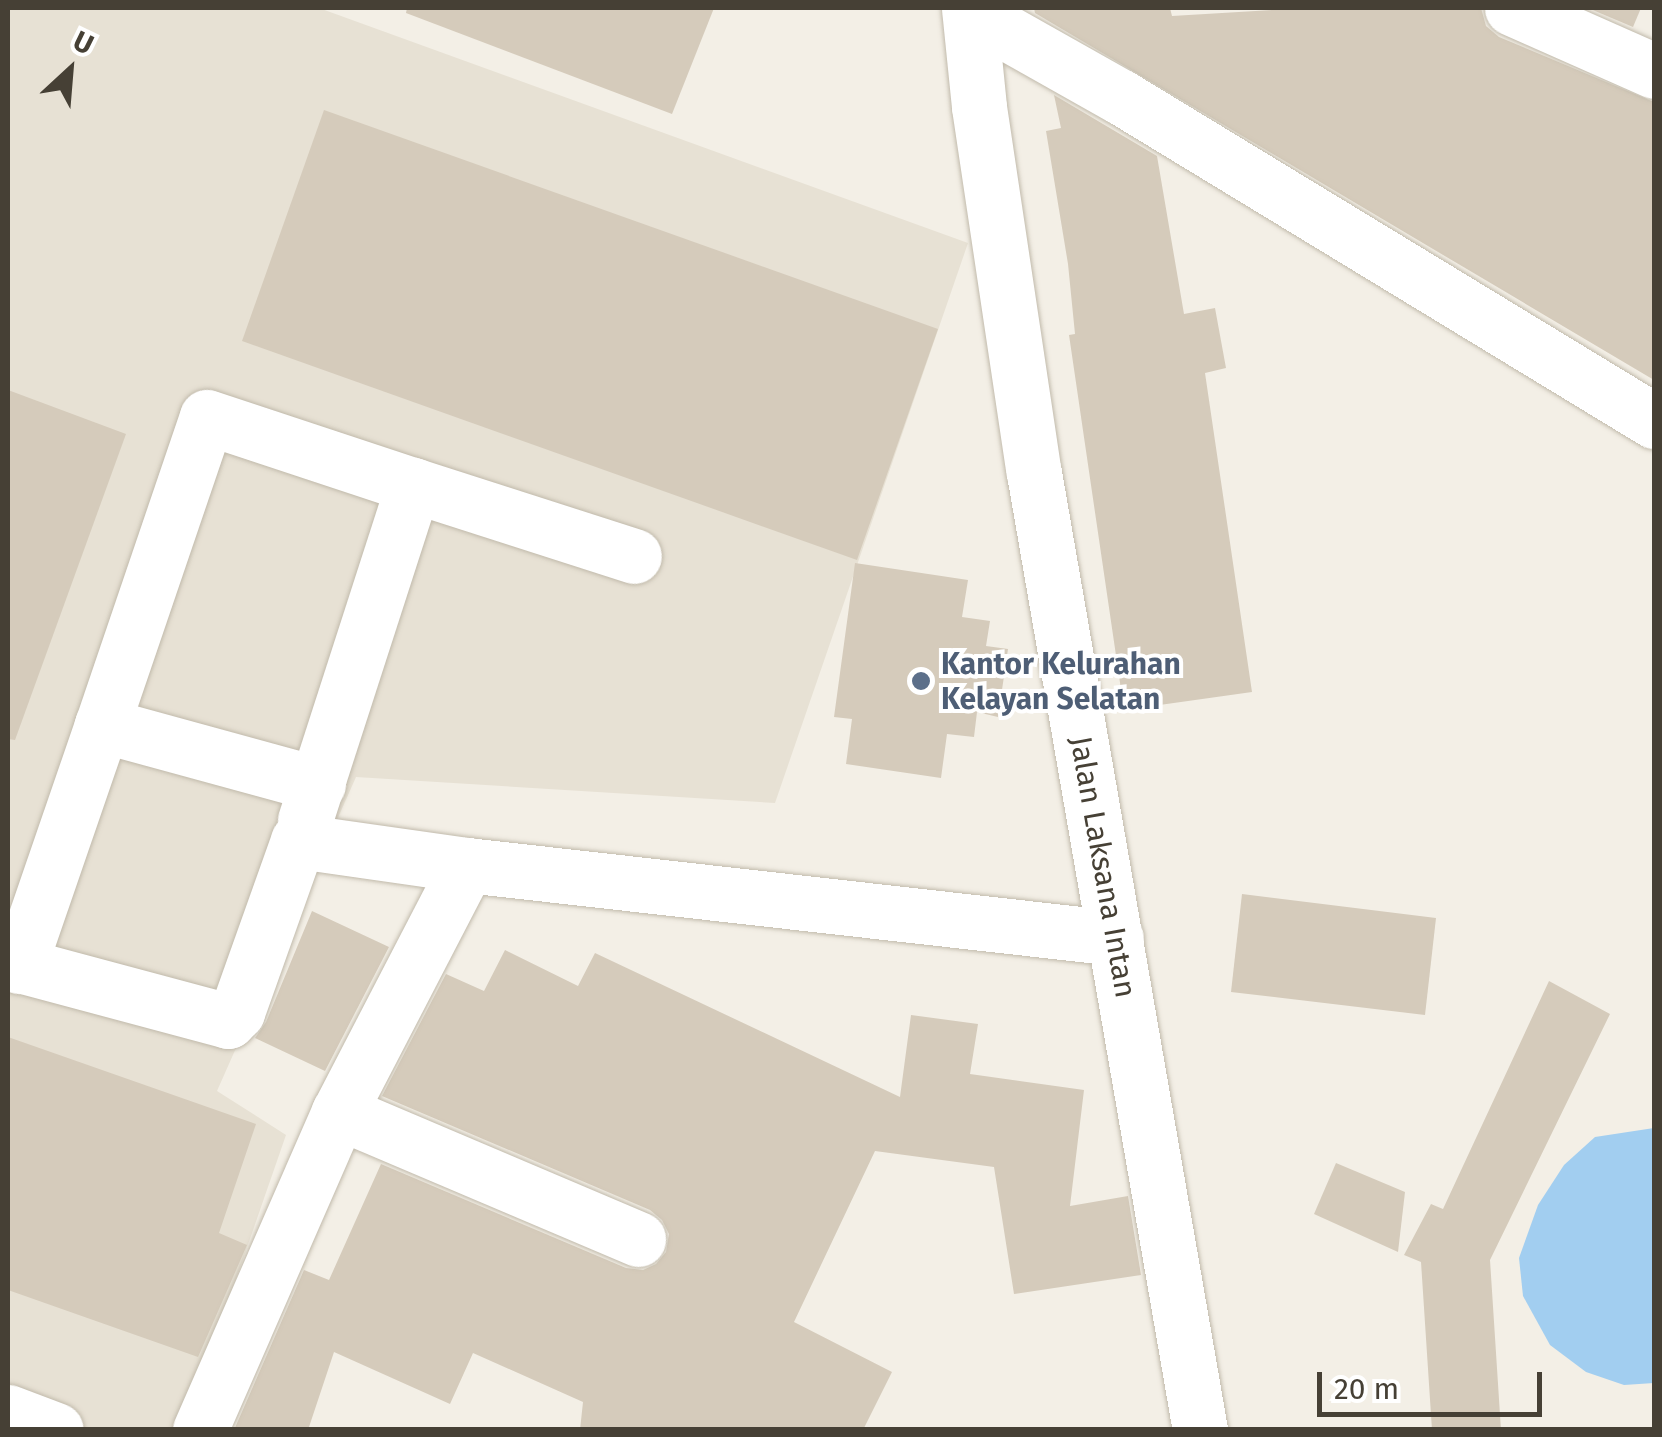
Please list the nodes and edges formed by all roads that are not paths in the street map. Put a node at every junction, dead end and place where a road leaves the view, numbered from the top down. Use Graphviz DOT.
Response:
graph roads {
  1 [pos="1512,8"];
  2 [pos="969,10"];
  3 [pos="1654,72"];
  4 [pos="1654,422"];
  5 [pos="413,484"];
  6 [pos="634,556"];
  7 [pos="102,725"];
  8 [pos="318,784"];
  9 [pos="298,841"];
  10 [pos="467,865"];
  11 [pos="1116,938"];
  12 [pos="14,964"];
  13 [pos="340,1112"];
  14 [pos="638,1239"];
  15 [pos="8,1412"];
  16 [pos="56,1430"];
  17 [pos="200,1430"];
  18 [pos="1200,1430"];
  1 -- 3 [label="street"];
  2 -- 4 [label="street"];
  2 -- 11 [label="street, Jalan Laksana Intan"];
  5 -- 6 [label="street"];
  5 -- 7 [label="street"];
  5 -- 8 [label="street"];
  7 -- 8 [label="street"];
  7 -- 12 [label="street"];
  8 -- 9 [label="street"];
  9 -- 10 [label="street"];
  9 -- 12 [label="street"];
  10 -- 11 [label="street"];
  10 -- 13 [label="street"];
  11 -- 18 [label="street, Jalan Laksana Intan"];
  13 -- 14 [label="street"];
  13 -- 17 [label="street"];
  15 -- 16 [label="street"];
}
